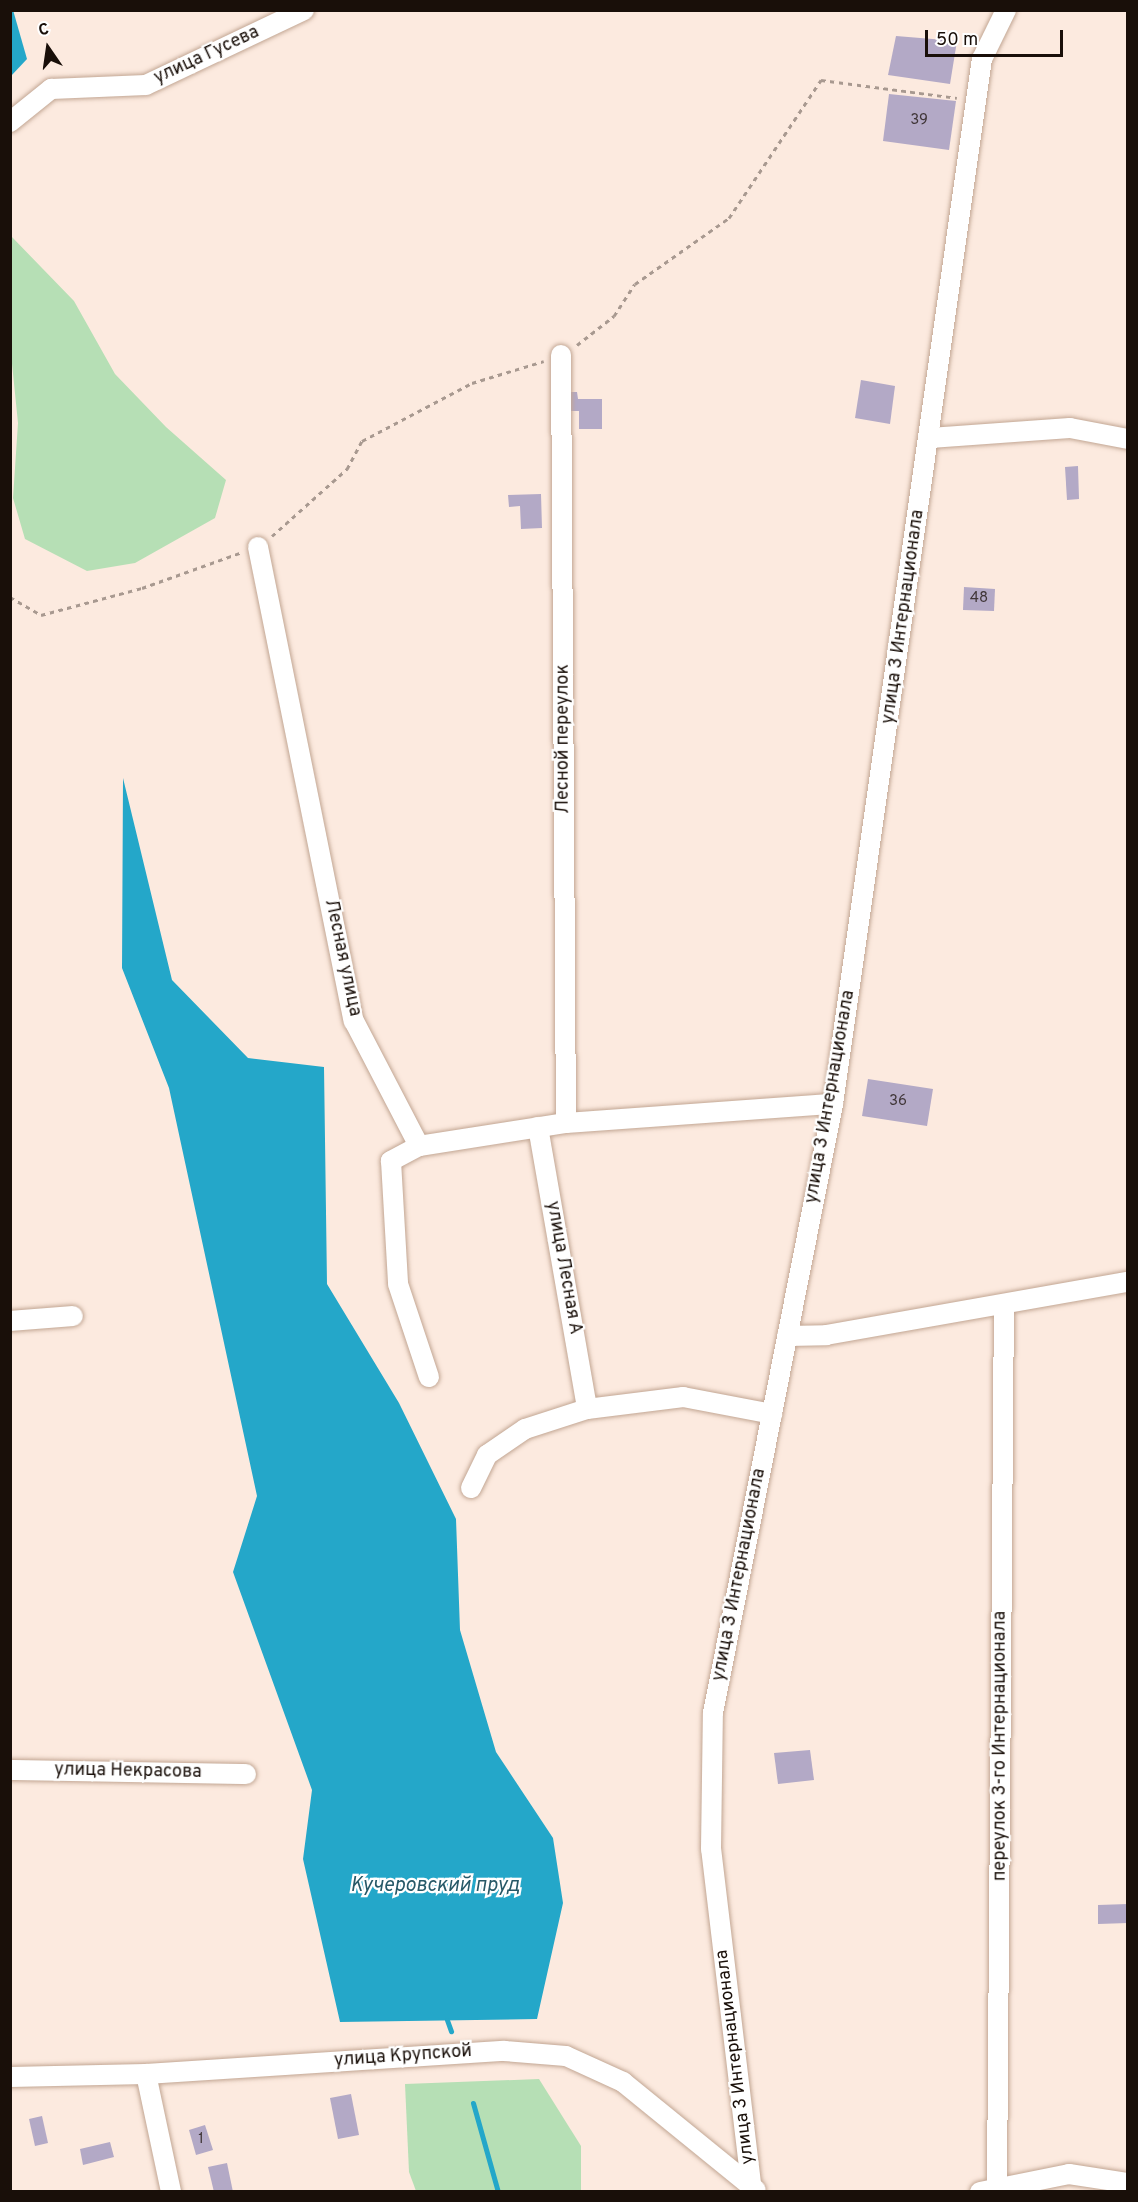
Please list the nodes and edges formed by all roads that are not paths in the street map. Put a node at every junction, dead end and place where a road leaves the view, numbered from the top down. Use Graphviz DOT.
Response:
graph roads {
  1 [pos="304,10"];
  2 [pos="1006,10"];
  3 [pos="10,122"];
  4 [pos="561,355"];
  5 [pos="930,438"];
  6 [pos="1128,438"];
  7 [pos="258,547"];
  8 [pos="833,1104"];
  9 [pos="566,1123"];
  10 [pos="538,1127"];
  11 [pos="418,1146"];
  12 [pos="1128,1282"];
  13 [pos="1004,1305"];
  14 [pos="74,1316"];
  15 [pos="10,1321"];
  16 [pos="787,1336"];
  17 [pos="429,1377"];
  18 [pos="587,1409"];
  19 [pos="772,1414"];
  20 [pos="471,1488"];
  21 [pos="10,1770"];
  22 [pos="246,1774"];
  23 [pos="146,2073"];
  24 [pos="10,2077"];
  25 [pos="1128,2183"];
  26 [pos="989,2189"];
  27 [pos="754,2190"];
  28 [pos="171,2192"];
  1 -- 3 [label="street, улица Гусева"];
  2 -- 5 [label="street, улица 3 Интернационала"];
  4 -- 9 [label="street, Лесной переулок"];
  5 -- 6 [label="street"];
  5 -- 8 [label="street, улица 3 Интернационала"];
  7 -- 11 [label="street, Лесная улица"];
  8 -- 9 [label="street"];
  8 -- 16 [label="street, улица 3 Интернационала"];
  9 -- 10 [label="street"];
  10 -- 11 [label="street"];
  10 -- 18 [label="street, улица Лесная А"];
  11 -- 17 [label="street"];
  12 -- 13 [label="street"];
  13 -- 16 [label="street"];
  13 -- 26 [label="street, переулок 3-го Интернационала"];
  14 -- 15 [label="street"];
  16 -- 19 [label="street, улица 3 Интернационала"];
  18 -- 19 [label="street"];
  18 -- 20 [label="street"];
  19 -- 27 [label="street, улица 3 Интернационала"];
  21 -- 22 [label="street, улица Некрасова"];
  23 -- 24 [label="street, улица Крупской"];
  23 -- 27 [label="street, улица Крупской"];
  23 -- 28 [label="street"];
  25 -- 26 [label="street"];
}
